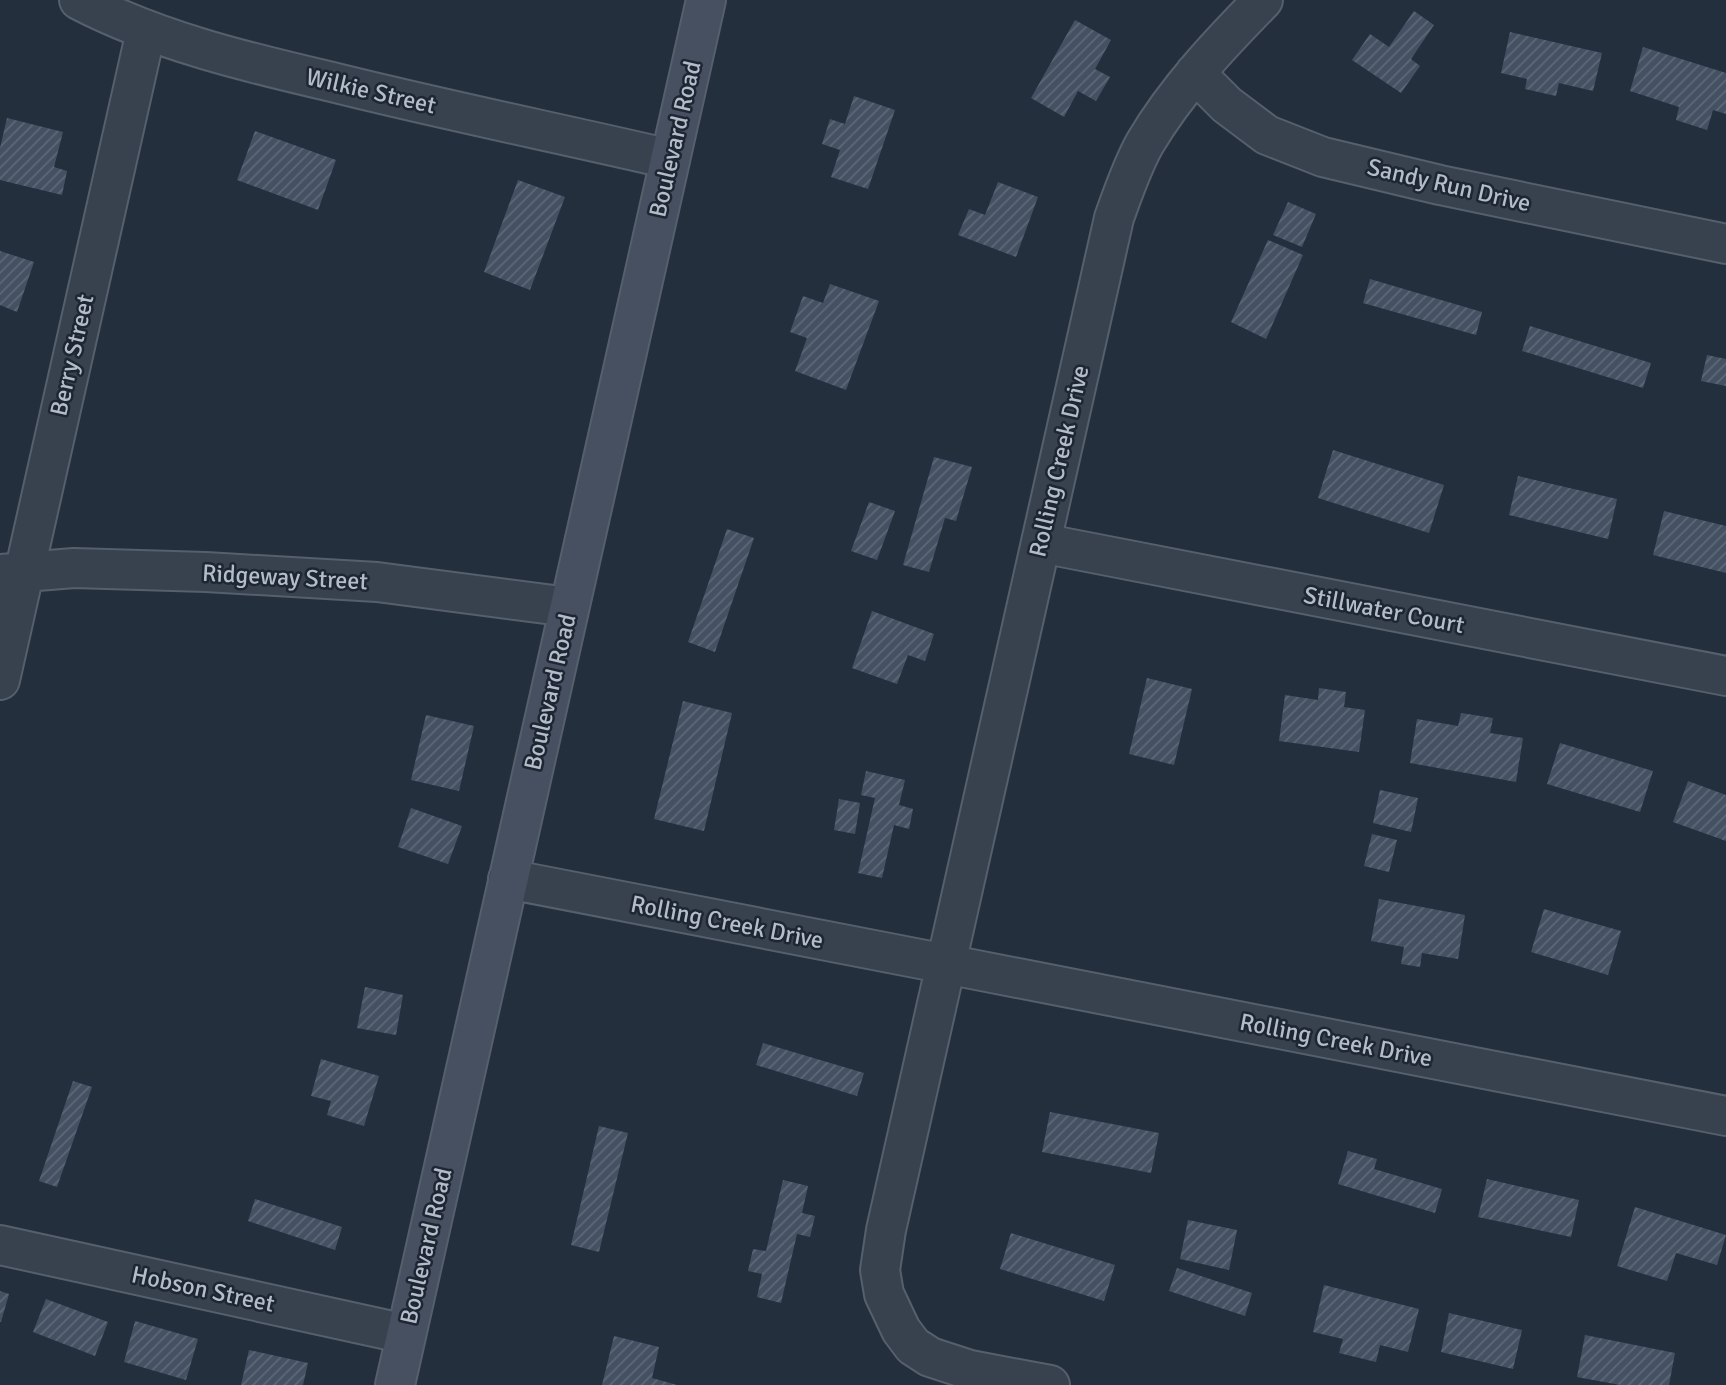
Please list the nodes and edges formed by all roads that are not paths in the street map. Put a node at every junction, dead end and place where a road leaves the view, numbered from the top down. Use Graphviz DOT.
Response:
graph roads {
  1 [pos="79,0"];
  2 [pos="706,0"];
  3 [pos="1263,0"];
  4 [pos="146,31"];
  5 [pos="1195,73"];
  6 [pos="670,159"];
  7 [pos="1726,244"];
  8 [pos="1041,543"];
  9 [pos="12,574"];
  10 [pos="569,607"];
  11 [pos="1726,676"];
  12 [pos="0,680"];
  13 [pos="508,879"];
  14 [pos="946,964"];
  15 [pos="1726,1116"];
  16 [pos="0,1245"];
  17 [pos="406,1334"];
  18 [pos="395,1385"];
  19 [pos="1050,1385"];
  1 -- 4 [label="street, Wilkie Street"];
  2 -- 6 [label="street, Boulevard Road"];
  3 -- 5 [label="street, Rolling Creek Drive"];
  4 -- 6 [label="street, Wilkie Street"];
  4 -- 9 [label="street, Berry Street"];
  5 -- 7 [label="street, Sandy Run Drive"];
  5 -- 8 [label="street, Rolling Creek Drive"];
  6 -- 10 [label="street, Boulevard Road"];
  8 -- 11 [label="street, Stillwater Court"];
  8 -- 14 [label="street, Rolling Creek Drive"];
  9 -- 10 [label="street, Ridgeway Street"];
  9 -- 12 [label="street, Berry Street"];
  10 -- 13 [label="street, Boulevard Road"];
  13 -- 14 [label="street, Rolling Creek Drive"];
  13 -- 17 [label="street, Boulevard Road"];
  14 -- 15 [label="street, Rolling Creek Drive"];
  14 -- 19 [label="street, Rolling Creek Drive"];
  16 -- 17 [label="street, Hobson Street"];
  17 -- 18 [label="street, Boulevard Road"];
}
